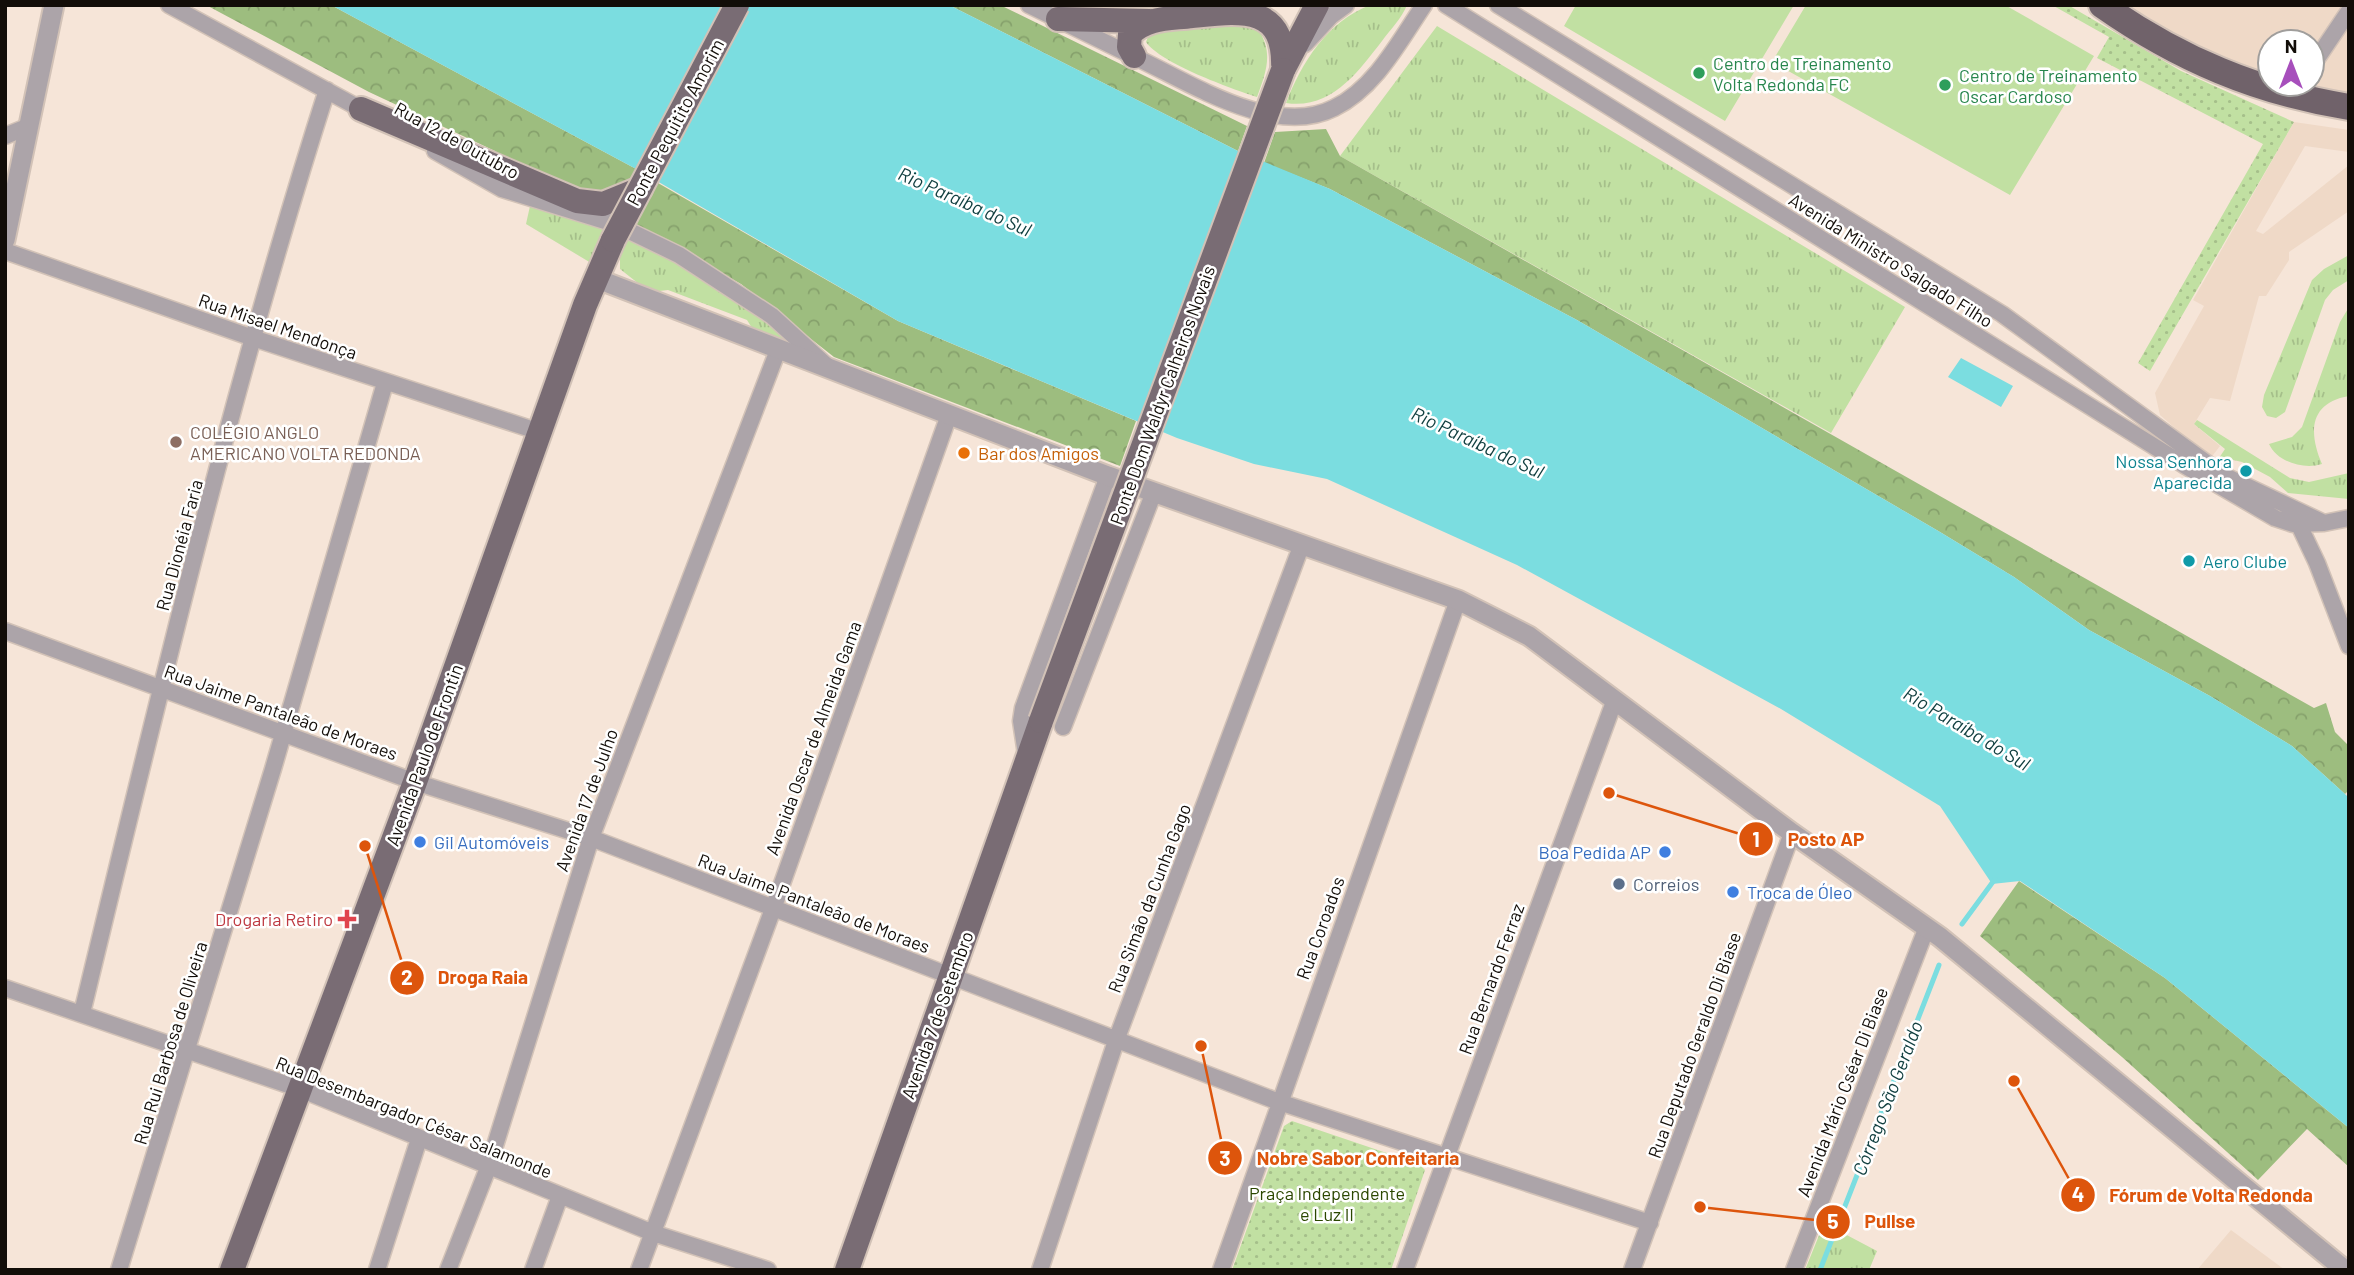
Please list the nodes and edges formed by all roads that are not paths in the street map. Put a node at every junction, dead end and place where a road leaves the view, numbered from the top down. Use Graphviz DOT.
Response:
graph roads {
  1 [pos="54,5"];
  2 [pos="169,5"];
  3 [pos="737,5"];
  4 [pos="1029,5"];
  5 [pos="1302,5"];
  6 [pos="1317,5"];
  7 [pos="1346,5"];
  8 [pos="1423,5"];
  9 [pos="1446,5"];
  10 [pos="1499,5"];
  11 [pos="2102,5"];
  12 [pos="1221,10"];
  13 [pos="2349,11"];
  14 [pos="1058,19"];
  15 [pos="1149,21"];
  16 [pos="2326,45"];
  17 [pos="1134,56"];
  18 [pos="1283,70"];
  19 [pos="2256,79"];
  20 [pos="327,90"];
  21 [pos="2321,98"];
  22 [pos="2349,107"];
  23 [pos="361,108"];
  24 [pos="28,124"];
  25 [pos="5,136"];
  26 [pos="640,189"];
  27 [pos="5,240"];
  28 [pos="613,240"];
  29 [pos="5,251"];
  30 [pos="596,278"];
  31 [pos="253,338"];
  32 [pos="778,350"];
  33 [pos="830,369"];
  34 [pos="385,383"];
  35 [pos="949,415"];
  36 [pos="540,432"];
  37 [pos="1108,475"];
  38 [pos="1154,492"];
  39 [pos="2349,518"];
  40 [pos="2324,523"];
  41 [pos="2299,525"];
  42 [pos="1302,544"];
  43 [pos="2317,563"];
  44 [pos="1458,600"];
  45 [pos="5,631"];
  46 [pos="2349,646"];
  47 [pos="161,688"];
  48 [pos="1614,702"];
  49 [pos="1052,724"];
  50 [pos="284,734"];
  51 [pos="1027,760"];
  52 [pos="415,782"];
  53 [pos="1792,833"];
  54 [pos="591,838"];
  55 [pos="773,909"];
  56 [pos="1934,932"];
  57 [pos="952,975"];
  58 [pos="5,988"];
  59 [pos="82,1013"];
  60 [pos="1117,1038"];
  61 [pos="187,1053"];
  62 [pos="300,1089"];
  63 [pos="1279,1102"];
  64 [pos="419,1139"];
  65 [pos="1447,1155"];
  66 [pos="488,1168"];
  67 [pos="560,1196"];
  68 [pos="1650,1223"];
  69 [pos="653,1233"];
  70 [pos="119,1270"];
  71 [pos="232,1270"];
  72 [pos="377,1270"];
  73 [pos="448,1270"];
  74 [pos="533,1270"];
  75 [pos="639,1270"];
  76 [pos="768,1270"];
  77 [pos="846,1270"];
  78 [pos="1040,1270"];
  79 [pos="1222,1270"];
  80 [pos="1405,1270"];
  81 [pos="1632,1270"];
  82 [pos="1794,1270"];
  83 [pos="2345,1270"];
  1 -- 24 [label="street"];
  2 -- 20 [label="street, Rua 12 de Outubro"];
  3 -- 26 [label="main road, Ponte Pequitito Amorim, bridge"];
  4 -- 14 [label="street"];
  5 -- 18 [label="street"];
  6 -- 18 [label="main road, Ponte Dom Waldyr Calheiros Novais"];
  7 -- 18 [label="street"];
  8 -- 17 [label="street"];
  9 -- 41 [label="street, Avenida Ministro Salgado Filho"];
  10 -- 40 [label="street, Avenida Ministro Salgado Filho"];
  11 -- 19 [label="highway"];
  12 -- 15 [label="main road"];
  12 -- 18 [label="main road"];
  13 -- 16 [label="street"];
  14 -- 15 [label="main road"];
  14 -- 17 [label="street"];
  15 -- 17 [label="main road"];
  18 -- 49 [label="main road, Ponte Dom Waldyr Calheiros Novais, bridge"];
  20 -- 23 [label="street, Rua 12 de Outubro"];
  20 -- 31 [label="street, Rua Dionéia Faria"];
  21 -- 22 [label="highway"];
  23 -- 26 [label="main road"];
  23 -- 33 [label="street, Rua 12 de Outubro"];
  24 -- 25 [label="street"];
  24 -- 27 [label="street"];
  26 -- 28 [label="main road, Ponte Pequitito Amorim, bridge"];
  28 -- 30 [label="main road, Avenida Paulo de Frontin"];
  29 -- 31 [label="street, Rua Misael Mendonça"];
  30 -- 32 [label="street"];
  30 -- 36 [label="main road, Avenida Paulo de Frontin"];
  31 -- 34 [label="street, Rua Misael Mendonça"];
  31 -- 47 [label="street, Rua Dionéia Faria"];
  32 -- 33 [label="street"];
  32 -- 54 [label="street, Avenida 17 de Julho"];
  33 -- 35 [label="street"];
  34 -- 36 [label="street, Rua Misael Mendonça"];
  34 -- 50 [label="street, Rua Rui Barbosa de Oliveira"];
  35 -- 37 [label="street"];
  35 -- 55 [label="street, Avenida Oscar de Almeida Gama"];
  36 -- 52 [label="main road, Avenida Paulo de Frontin"];
  37 -- 38 [label="street"];
  37 -- 51 [label="street, Avenida 7 de Setembro"];
  38 -- 42 [label="street"];
  38 -- 49 [label="street, Avenida 7 de Setembro"];
  39 -- 40 [label="street, Avenida Ministro Salgado Filho"];
  40 -- 41 [label="street, Avenida Ministro Salgado Filho"];
  40 -- 43 [label="street"];
  41 -- 43 [label="street"];
  42 -- 44 [label="street"];
  42 -- 60 [label="street, Rua Simão da Cunha Gago"];
  43 -- 46 [label="street"];
  44 -- 48 [label="street"];
  44 -- 63 [label="street, Rua Coroados"];
  45 -- 47 [label="street, Rua Jaime Pantaleão de Moraes"];
  47 -- 50 [label="street, Rua Jaime Pantaleão de Moraes"];
  47 -- 59 [label="street, Rua Dionéia Faria"];
  48 -- 53 [label="street"];
  48 -- 65 [label="street, Rua Bernardo Ferraz"];
  49 -- 51 [label="main road, Avenida 7 de Setembro"];
  50 -- 52 [label="street, Rua Jaime Pantaleão de Moraes"];
  50 -- 61 [label="street, Rua Rui Barbosa de Oliveira"];
  51 -- 57 [label="main road, Avenida 7 de Setembro"];
  52 -- 54 [label="street, Rua Jaime Pantaleão de Moraes"];
  52 -- 62 [label="main road, Avenida Paulo de Frontin"];
  53 -- 56 [label="street"];
  53 -- 68 [label="street, Rua Deputado Geraldo Di Biase"];
  54 -- 55 [label="street, Rua Jaime Pantaleão de Moraes"];
  54 -- 66 [label="street, Avenida 17 de Julho"];
  55 -- 57 [label="street, Rua Jaime Pantaleão de Moraes"];
  55 -- 69 [label="street, Avenida Oscar de Almeida Gama"];
  56 -- 82 [label="street, Avenida Mário Cséar Di Biase"];
  56 -- 83 [label="street"];
  57 -- 60 [label="street, Rua Jaime Pantaleão de Moraes"];
  57 -- 77 [label="main road, Avenida 7 de Setembro"];
  58 -- 59 [label="street, Rua Desembargador César Salamonde"];
  59 -- 61 [label="street, Rua Desembargador César Salamonde"];
  60 -- 63 [label="street, Rua Jaime Pantaleão de Moraes"];
  60 -- 78 [label="street, Rua Simão da Cunha Gago"];
  61 -- 62 [label="street, Rua Desembargador César Salamonde"];
  61 -- 70 [label="street, Rua Rui Barbosa de Oliveira"];
  62 -- 64 [label="street, Rua Desembargador César Salamonde"];
  62 -- 71 [label="main road, Avenida Paulo de Frontin"];
  63 -- 65 [label="street, Rua Jaime Pantaleão de Moraes"];
  63 -- 79 [label="street, Rua Coroados"];
  64 -- 66 [label="street, Rua Desembargador César Salamonde"];
  64 -- 72 [label="street"];
  65 -- 68 [label="street, Rua Jaime Pantaleão de Moraes"];
  65 -- 80 [label="street, Rua Bernardo Ferraz"];
  66 -- 67 [label="street, Rua Desembargador César Salamonde"];
  66 -- 73 [label="street, Avenida 17 de Julho"];
  67 -- 69 [label="street, Rua Desembargador César Salamonde"];
  67 -- 74 [label="street"];
  68 -- 81 [label="street, Rua Deputado Geraldo Di Biase"];
  69 -- 75 [label="street, Avenida Oscar de Almeida Gama"];
  69 -- 76 [label="street, Rua Desembargador César Salamonde"];
}
